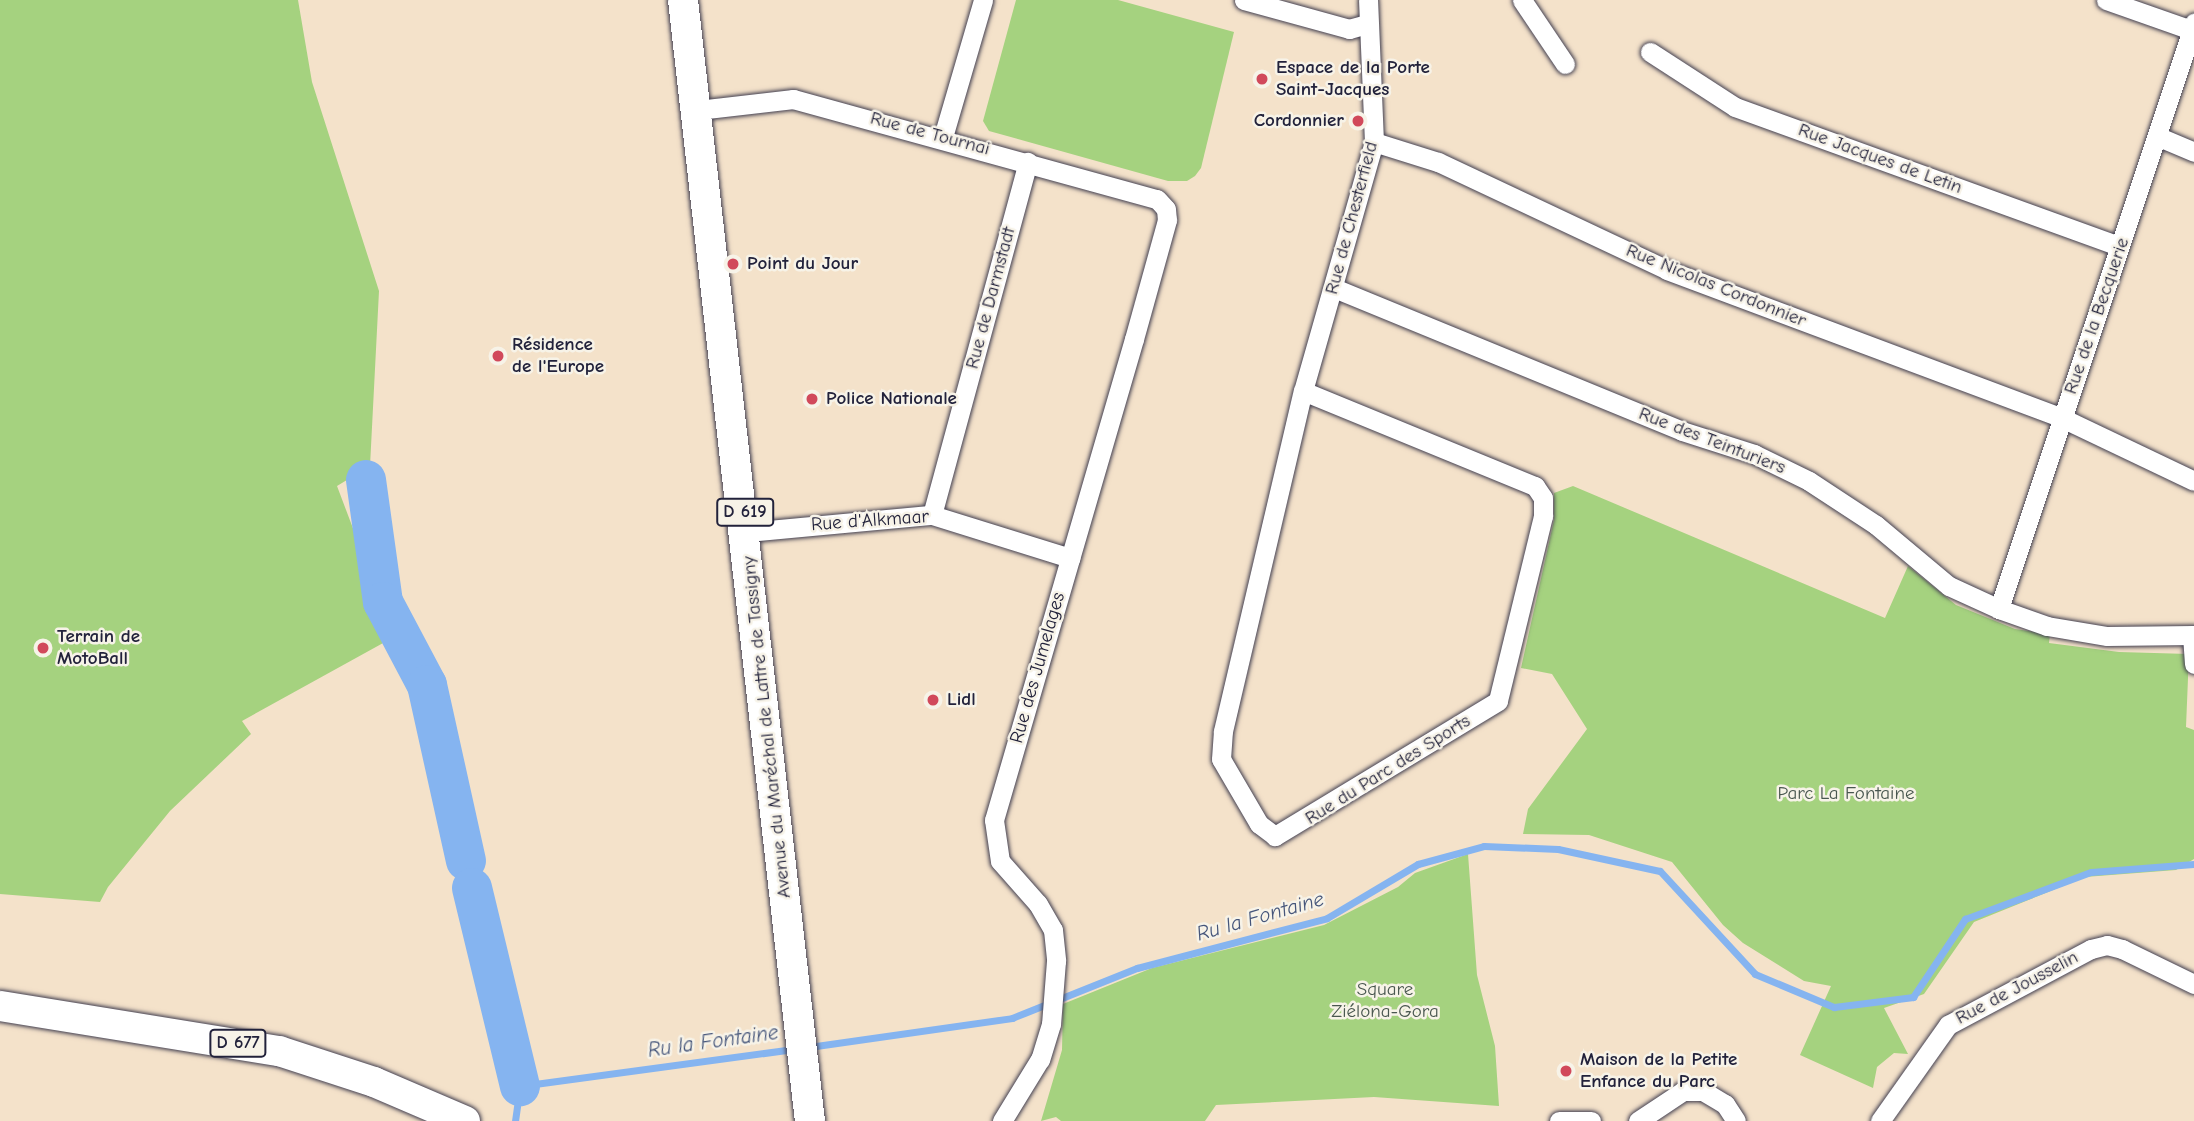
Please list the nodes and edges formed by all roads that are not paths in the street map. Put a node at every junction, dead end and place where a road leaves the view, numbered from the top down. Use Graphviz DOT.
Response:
graph roads {
  1 [pos="683,0"];
  2 [pos="983,0"];
  3 [pos="1244,0"];
  4 [pos="1368,0"];
  5 [pos="1522,0"];
  6 [pos="2106,0"];
  7 [pos="1367,24"];
  8 [pos="2194,28"];
  9 [pos="1650,52"];
  10 [pos="1565,64"];
  11 [pos="698,110"];
  12 [pos="943,137"];
  13 [pos="2159,137"];
  14 [pos="1374,142"];
  15 [pos="2194,152"];
  16 [pos="1028,162"];
  17 [pos="1157,199"];
  18 [pos="2120,246"];
  19 [pos="1334,288"];
  20 [pos="1303,391"];
  21 [pos="2062,418"];
  22 [pos="2194,481"];
  23 [pos="932,515"];
  24 [pos="747,531"];
  25 [pos="1070,558"];
  26 [pos="1999,609"];
  27 [pos="2193,635"];
  28 [pos="2194,664"];
  29 [pos="2194,984"];
  30 [pos="0,1006"];
  31 [pos="465,1121"];
  32 [pos="810,1121"];
  33 [pos="1002,1121"];
  34 [pos="1559,1121"];
  35 [pos="1591,1121"];
  36 [pos="1638,1121"];
  37 [pos="1736,1121"];
  38 [pos="1880,1121"];
  1 -- 11 [label="main road, Avenue du Maréchal de Lattre de Tassigny / D 619"];
  2 -- 12 [label="street"];
  3 -- 7 [label="street"];
  4 -- 7 [label="street, Rue de Chesterfield"];
  5 -- 10 [label="street"];
  6 -- 8 [label="street"];
  7 -- 14 [label="street, Rue de Chesterfield"];
  8 -- 13 [label="street, Rue de la Becquerie"];
  9 -- 18 [label="street, Rue Jacques de Letin"];
  11 -- 12 [label="street, Rue de Tournai"];
  11 -- 24 [label="main road, Avenue du Maréchal de Lattre de Tassigny / D 619"];
  12 -- 16 [label="street, Rue de Tournai"];
  13 -- 15 [label="street"];
  13 -- 18 [label="street, Rue de la Becquerie"];
  14 -- 19 [label="street, Rue de Chesterfield"];
  14 -- 21 [label="street, Rue Nicolas Cordonnier"];
  16 -- 17 [label="street, Rue de Tournai"];
  16 -- 23 [label="street, Rue de Darmstadt"];
  17 -- 25 [label="street, Rue des Jumelages"];
  18 -- 21 [label="street, Rue de la Becquerie"];
  19 -- 20 [label="street, Rue de Chesterfield"];
  19 -- 26 [label="street, Rue des Teinturiers"];
  20 -- 20 [label="street, Rue du Parc des Sports"];
  21 -- 22 [label="street, Rue Nicolas Cordonnier"];
  21 -- 26 [label="street, Rue de la Becquerie"];
  23 -- 24 [label="street, Rue d'Alkmaar"];
  23 -- 25 [label="street, Rue d'Alkmaar"];
  24 -- 32 [label="main road, Avenue du Maréchal de Lattre de Tassigny / D 619"];
  25 -- 33 [label="street, Rue des Jumelages"];
  26 -- 27 [label="street, Rue des Teinturiers"];
  27 -- 28 [label="street"];
  29 -- 38 [label="street, Rue de Jousselin"];
  30 -- 31 [label="main road, D 677"];
  34 -- 35 [label="street"];
  36 -- 37 [label="street"];
}
